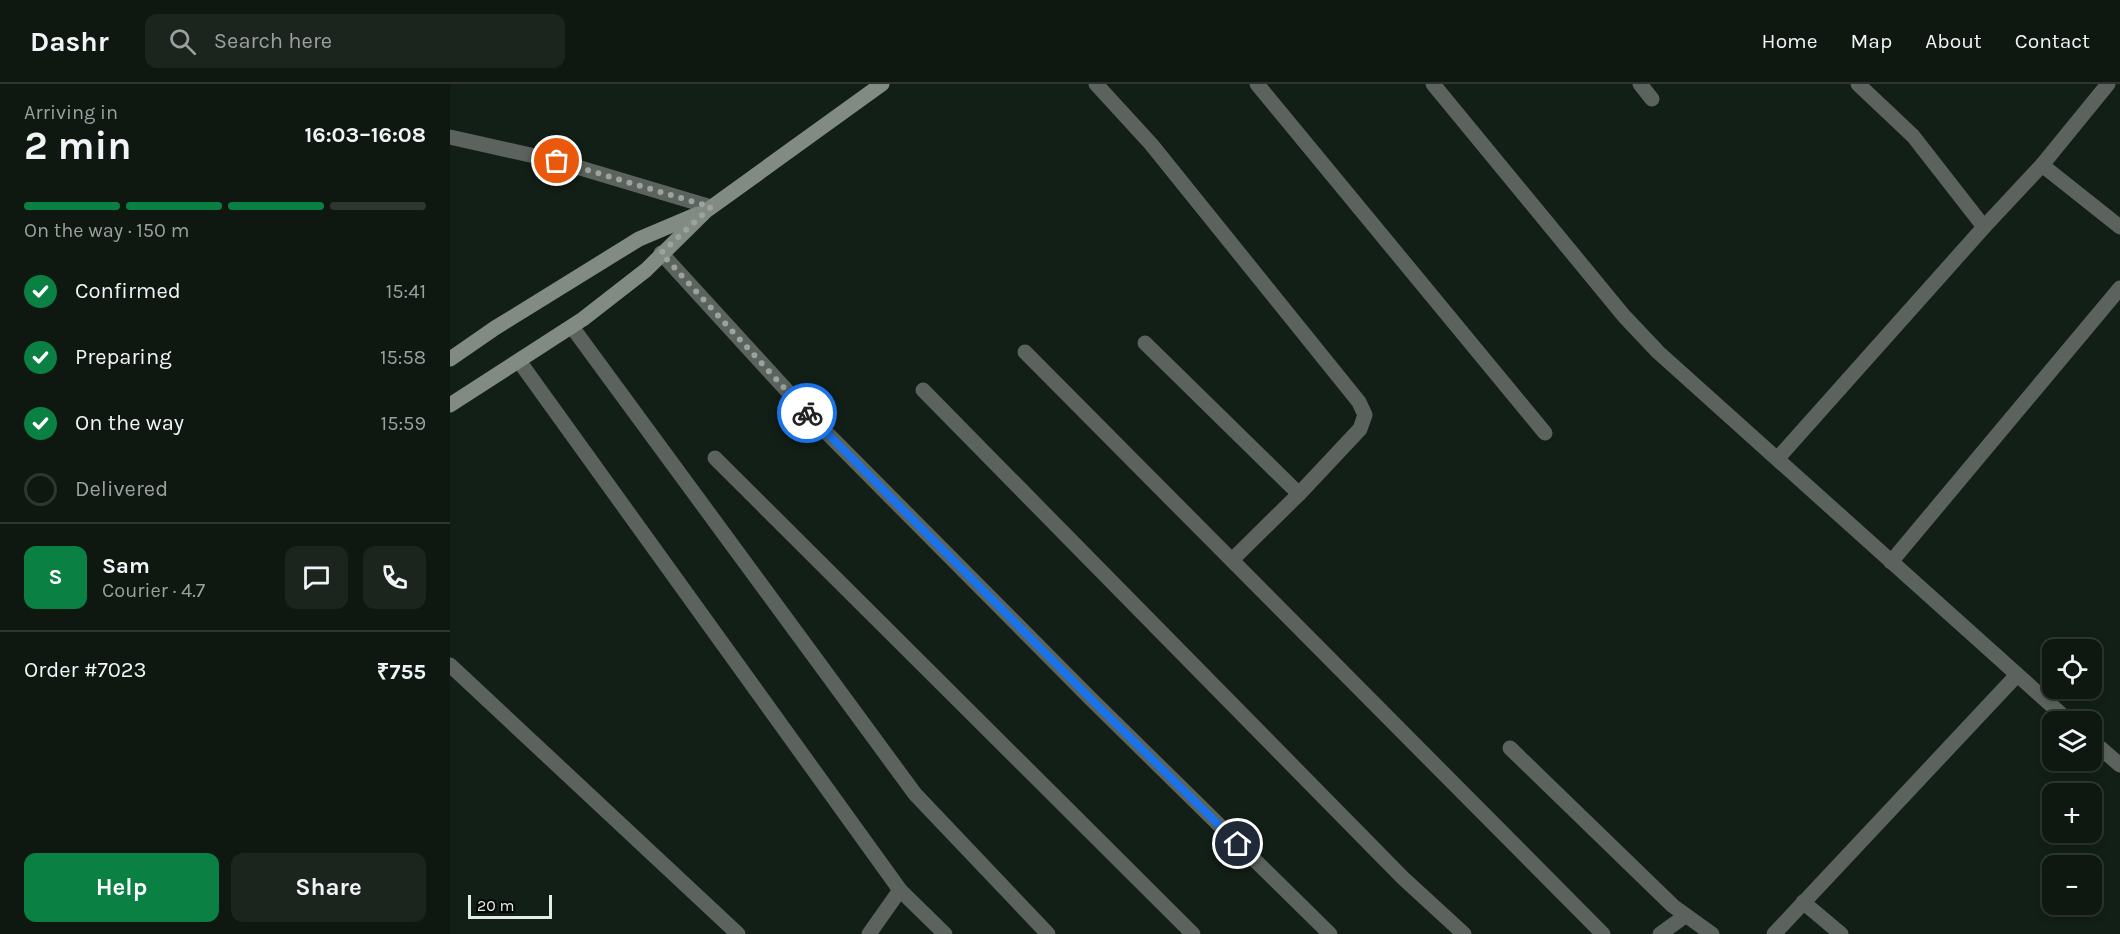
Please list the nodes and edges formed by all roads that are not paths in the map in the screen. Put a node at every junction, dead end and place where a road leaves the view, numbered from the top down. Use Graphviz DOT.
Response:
graph roads {
  1 [pos="1096,84"];
  2 [pos="1257,84"];
  3 [pos="1433,84"];
  4 [pos="1640,84"];
  5 [pos="1858,84"];
  6 [pos="2108,84"];
  7 [pos="876,85"];
  8 [pos="1652,99"];
  9 [pos="450,137"];
  10 [pos="2042,165"];
  11 [pos="708,209"];
  12 [pos="1984,227"];
  13 [pos="2120,227"];
  14 [pos="661,253"];
  15 [pos="2120,288"];
  16 [pos="572,327"];
  17 [pos="1145,343"];
  18 [pos="1025,352"];
  19 [pos="450,359"];
  20 [pos="519,361"];
  21 [pos="922,390"];
  22 [pos="450,405"];
  23 [pos="1545,433"];
  24 [pos="715,458"];
  25 [pos="1778,458"];
  26 [pos="1299,494"];
  27 [pos="1232,560"];
  28 [pos="1891,562"];
  29 [pos="450,665"];
  30 [pos="2016,675"];
  31 [pos="2057,711"];
  32 [pos="1510,748"];
  33 [pos="2102,749"];
  34 [pos="2120,765"];
  35 [pos="900,890"];
  36 [pos="1803,902"];
  37 [pos="1685,915"];
  38 [pos="738,934"];
  39 [pos="869,934"];
  40 [pos="945,934"];
  41 [pos="1048,934"];
  42 [pos="1193,934"];
  43 [pos="1330,934"];
  44 [pos="1464,934"];
  45 [pos="1603,934"];
  46 [pos="1660,934"];
  47 [pos="1712,934"];
  48 [pos="1774,934"];
  49 [pos="1841,934"];
  1 -- 26 [label="street"];
  2 -- 23 [label="street"];
  3 -- 25 [label="street"];
  4 -- 8 [label="street"];
  5 -- 12 [label="street"];
  6 -- 10 [label="street"];
  7 -- 11 [label="main road"];
  9 -- 11 [label="street"];
  10 -- 12 [label="street"];
  10 -- 13 [label="street"];
  11 -- 14 [label="main road"];
  11 -- 19 [label="main road"];
  12 -- 25 [label="street"];
  14 -- 16 [label="main road"];
  14 -- 43 [label="street"];
  15 -- 28 [label="street"];
  16 -- 20 [label="main road"];
  16 -- 41 [label="street"];
  17 -- 26 [label="street"];
  18 -- 27 [label="street"];
  20 -- 22 [label="main road"];
  20 -- 35 [label="street"];
  21 -- 44 [label="street"];
  24 -- 42 [label="street"];
  25 -- 28 [label="street"];
  26 -- 27 [label="street"];
  27 -- 45 [label="street"];
  28 -- 30 [label="street"];
  29 -- 38 [label="street"];
  30 -- 31 [label="street"];
  30 -- 36 [label="street"];
  32 -- 37 [label="street"];
  33 -- 34 [label="street"];
  35 -- 39 [label="street"];
  35 -- 40 [label="street"];
  36 -- 48 [label="street"];
  36 -- 49 [label="street"];
  37 -- 46 [label="street"];
  37 -- 47 [label="street"];
}
